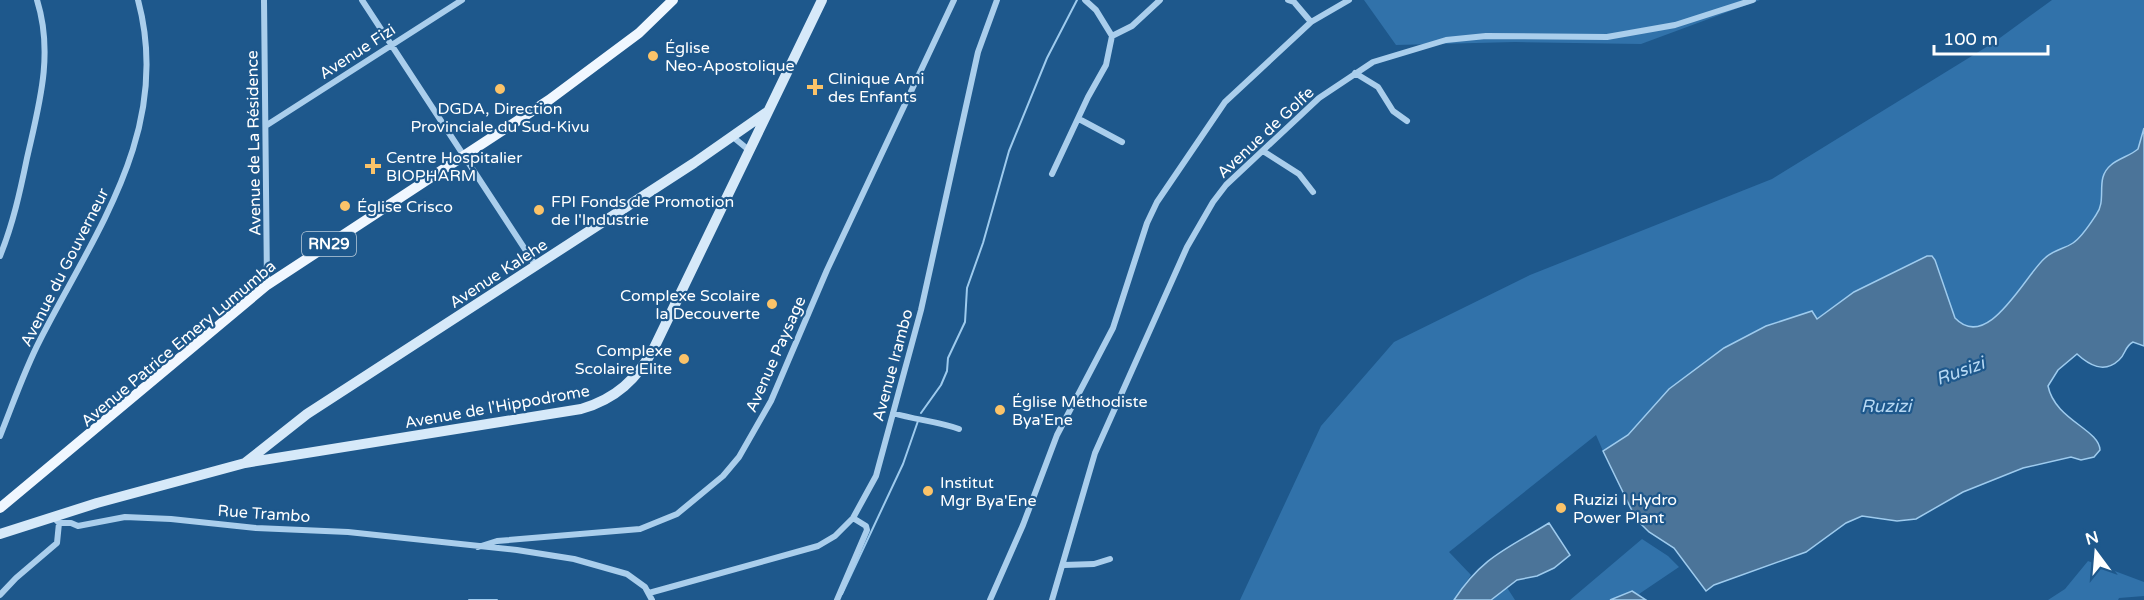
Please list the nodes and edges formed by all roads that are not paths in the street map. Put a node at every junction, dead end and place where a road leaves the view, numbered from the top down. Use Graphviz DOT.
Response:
graph roads {
  1 [pos="37,0"];
  2 [pos="138,0"];
  3 [pos="264,0"];
  4 [pos="362,0"];
  5 [pos="462,0"];
  6 [pos="673,0"];
  7 [pos="822,0"];
  8 [pos="954,0"];
  9 [pos="997,0"];
  10 [pos="1085,0"];
  11 [pos="1160,0"];
  12 [pos="1288,0"];
  13 [pos="1349,0"];
  14 [pos="1754,0"];
  15 [pos="1311,22"];
  16 [pos="1112,36"];
  17 [pos="391,45"];
  18 [pos="1355,73"];
  19 [pos="770,110"];
  20 [pos="1079,119"];
  21 [pos="1407,121"];
  22 [pos="267,125"];
  23 [pos="733,137"];
  24 [pos="1122,142"];
  25 [pos="750,151"];
  26 [pos="1263,152"];
  27 [pos="464,154"];
  28 [pos="1052,174"];
  29 [pos="1313,192"];
  30 [pos="0,256"];
  31 [pos="536,266"];
  32 [pos="267,285"];
  33 [pos="893,413"];
  34 [pos="959,429"];
  35 [pos="0,436"];
  36 [pos="245,463"];
  37 [pos="0,508"];
  38 [pos="853,518"];
  39 [pos="56,520"];
  40 [pos="0,532"];
  41 [pos="478,547"];
  42 [pos="1110,559"];
  43 [pos="1064,565"];
  44 [pos="649,593"];
  45 [pos="0,595"];
  46 [pos="838,599"];
  47 [pos="652,600"];
  48 [pos="990,600"];
  49 [pos="1052,600"];
  1 -- 30 [label="street"];
  2 -- 35 [label="street, Avenue du Gouverneur"];
  3 -- 22 [label="street, Avenue de La Résidence"];
  4 -- 17 [label="street"];
  5 -- 17 [label="street, Avenue Fizi"];
  6 -- 27 [label="main road, Avenue Patrice Emery Lumumba / RN29"];
  7 -- 19 [label="street, Avenue de l'Hippodrome"];
  8 -- 41 [label="street, Avenue Paysage"];
  9 -- 33 [label="street, Avenue Irambo"];
  10 -- 16 [label="street"];
  11 -- 16 [label="street"];
  12 -- 15 [label="street"];
  13 -- 15 [label="street"];
  14 -- 18 [label="street, Avenue de Golfe"];
  15 -- 48 [label="street"];
  16 -- 20 [label="street"];
  17 -- 22 [label="street, Avenue Fizi"];
  17 -- 27 [label="street"];
  18 -- 21 [label="street"];
  18 -- 26 [label="street, Avenue de Golfe"];
  19 -- 23 [label="street, Avenue Kalehe"];
  19 -- 25 [label="street, Avenue de l'Hippodrome"];
  20 -- 24 [label="street"];
  20 -- 28 [label="street"];
  22 -- 32 [label="street, Avenue de La Résidence"];
  23 -- 25 [label="street"];
  23 -- 31 [label="street, Avenue Kalehe"];
  25 -- 36 [label="street, Avenue de l'Hippodrome"];
  26 -- 29 [label="street"];
  26 -- 43 [label="street, Avenue de Golfe"];
  27 -- 31 [label="street"];
  27 -- 32 [label="main road, Avenue Patrice Emery Lumumba / RN29"];
  31 -- 36 [label="street, Avenue Kalehe"];
  32 -- 37 [label="main road, Avenue Patrice Emery Lumumba / RN29"];
  33 -- 34 [label="street"];
  33 -- 38 [label="street, Avenue Irambo"];
  36 -- 39 [label="street, Avenue de l'Hippodrome"];
  38 -- 44 [label="street, Avenue Irambo"];
  38 -- 46 [label="street"];
  39 -- 40 [label="street, Avenue de l'Hippodrome"];
  39 -- 41 [label="street, Rue Trambo"];
  39 -- 45 [label="street"];
  41 -- 44 [label="street, Rue Trambo"];
  42 -- 43 [label="street"];
  43 -- 49 [label="street, Avenue de Golfe"];
  44 -- 47 [label="street"];
}
